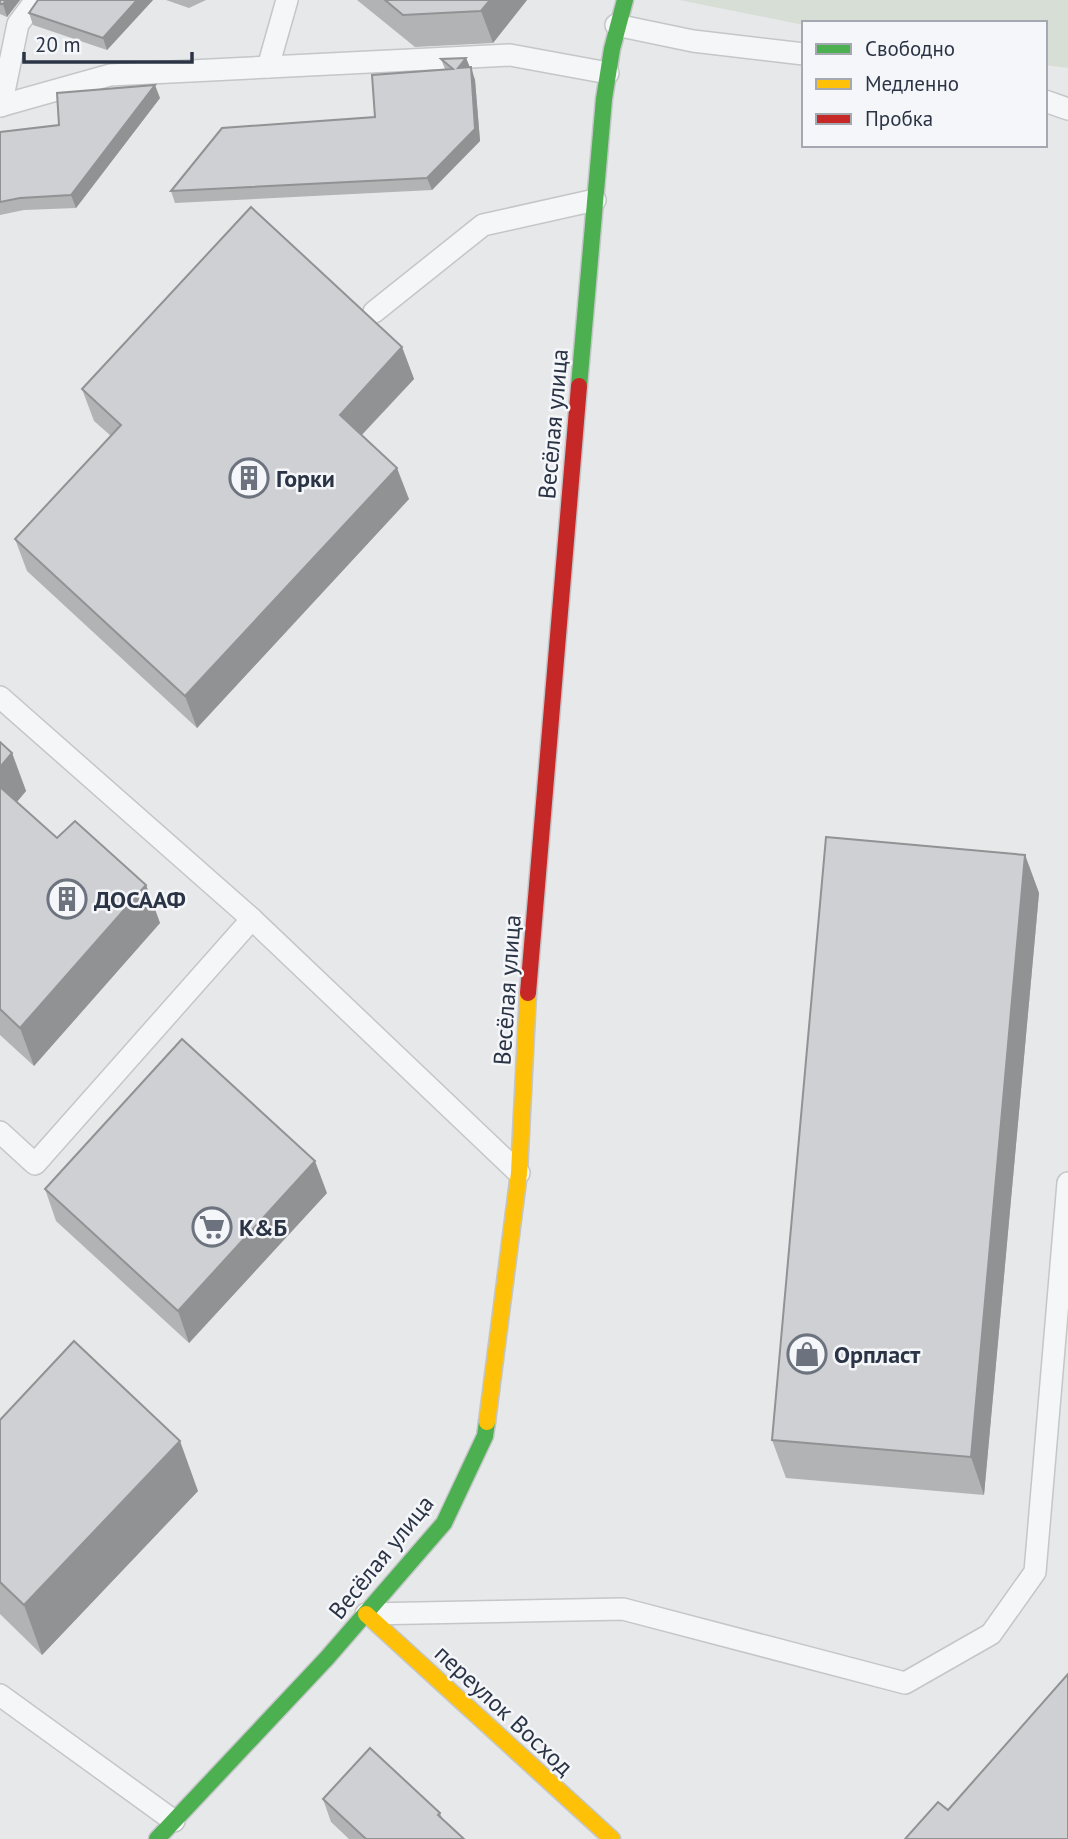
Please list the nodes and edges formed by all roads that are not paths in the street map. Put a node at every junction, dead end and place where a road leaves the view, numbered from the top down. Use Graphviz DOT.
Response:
graph roads {
  1 [pos="36,0"];
  2 [pos="286,0"];
  3 [pos="625,0"];
  4 [pos="616,25"];
  5 [pos="802,54"];
  6 [pos="268,68"];
  7 [pos="608,73"];
  8 [pos="1047,101"];
  9 [pos="0,106"];
  10 [pos="1068,110"];
  11 [pos="595,200"];
  12 [pos="374,312"];
  13 [pos="0,697"];
  14 [pos="252,919"];
  15 [pos="0,1132"];
  16 [pos="519,1173"];
  17 [pos="1068,1183"];
  18 [pos="366,1614"];
  19 [pos="0,1695"];
  20 [pos="174,1821"];
  21 [pos="157,1839"];
  22 [pos="612,1839"];
  1 -- 9 [label="lane"];
  2 -- 6 [label="lane"];
  3 -- 4 [label="street, Весёлая улица"];
  4 -- 5 [label="lane"];
  4 -- 7 [label="street, Весёлая улица"];
  6 -- 7 [label="lane"];
  6 -- 9 [label="lane"];
  7 -- 11 [label="street, Весёлая улица"];
  8 -- 10 [label="lane"];
  11 -- 12 [label="lane"];
  11 -- 16 [label="street, Весёлая улица"];
  13 -- 14 [label="lane"];
  14 -- 15 [label="lane"];
  14 -- 16 [label="lane"];
  16 -- 18 [label="street, Весёлая улица"];
  17 -- 18 [label="lane"];
  18 -- 20 [label="street, Весёлая улица"];
  18 -- 22 [label="street, переулок Восход"];
  19 -- 20 [label="lane"];
  20 -- 21 [label="street, Весёлая улица"];
}
